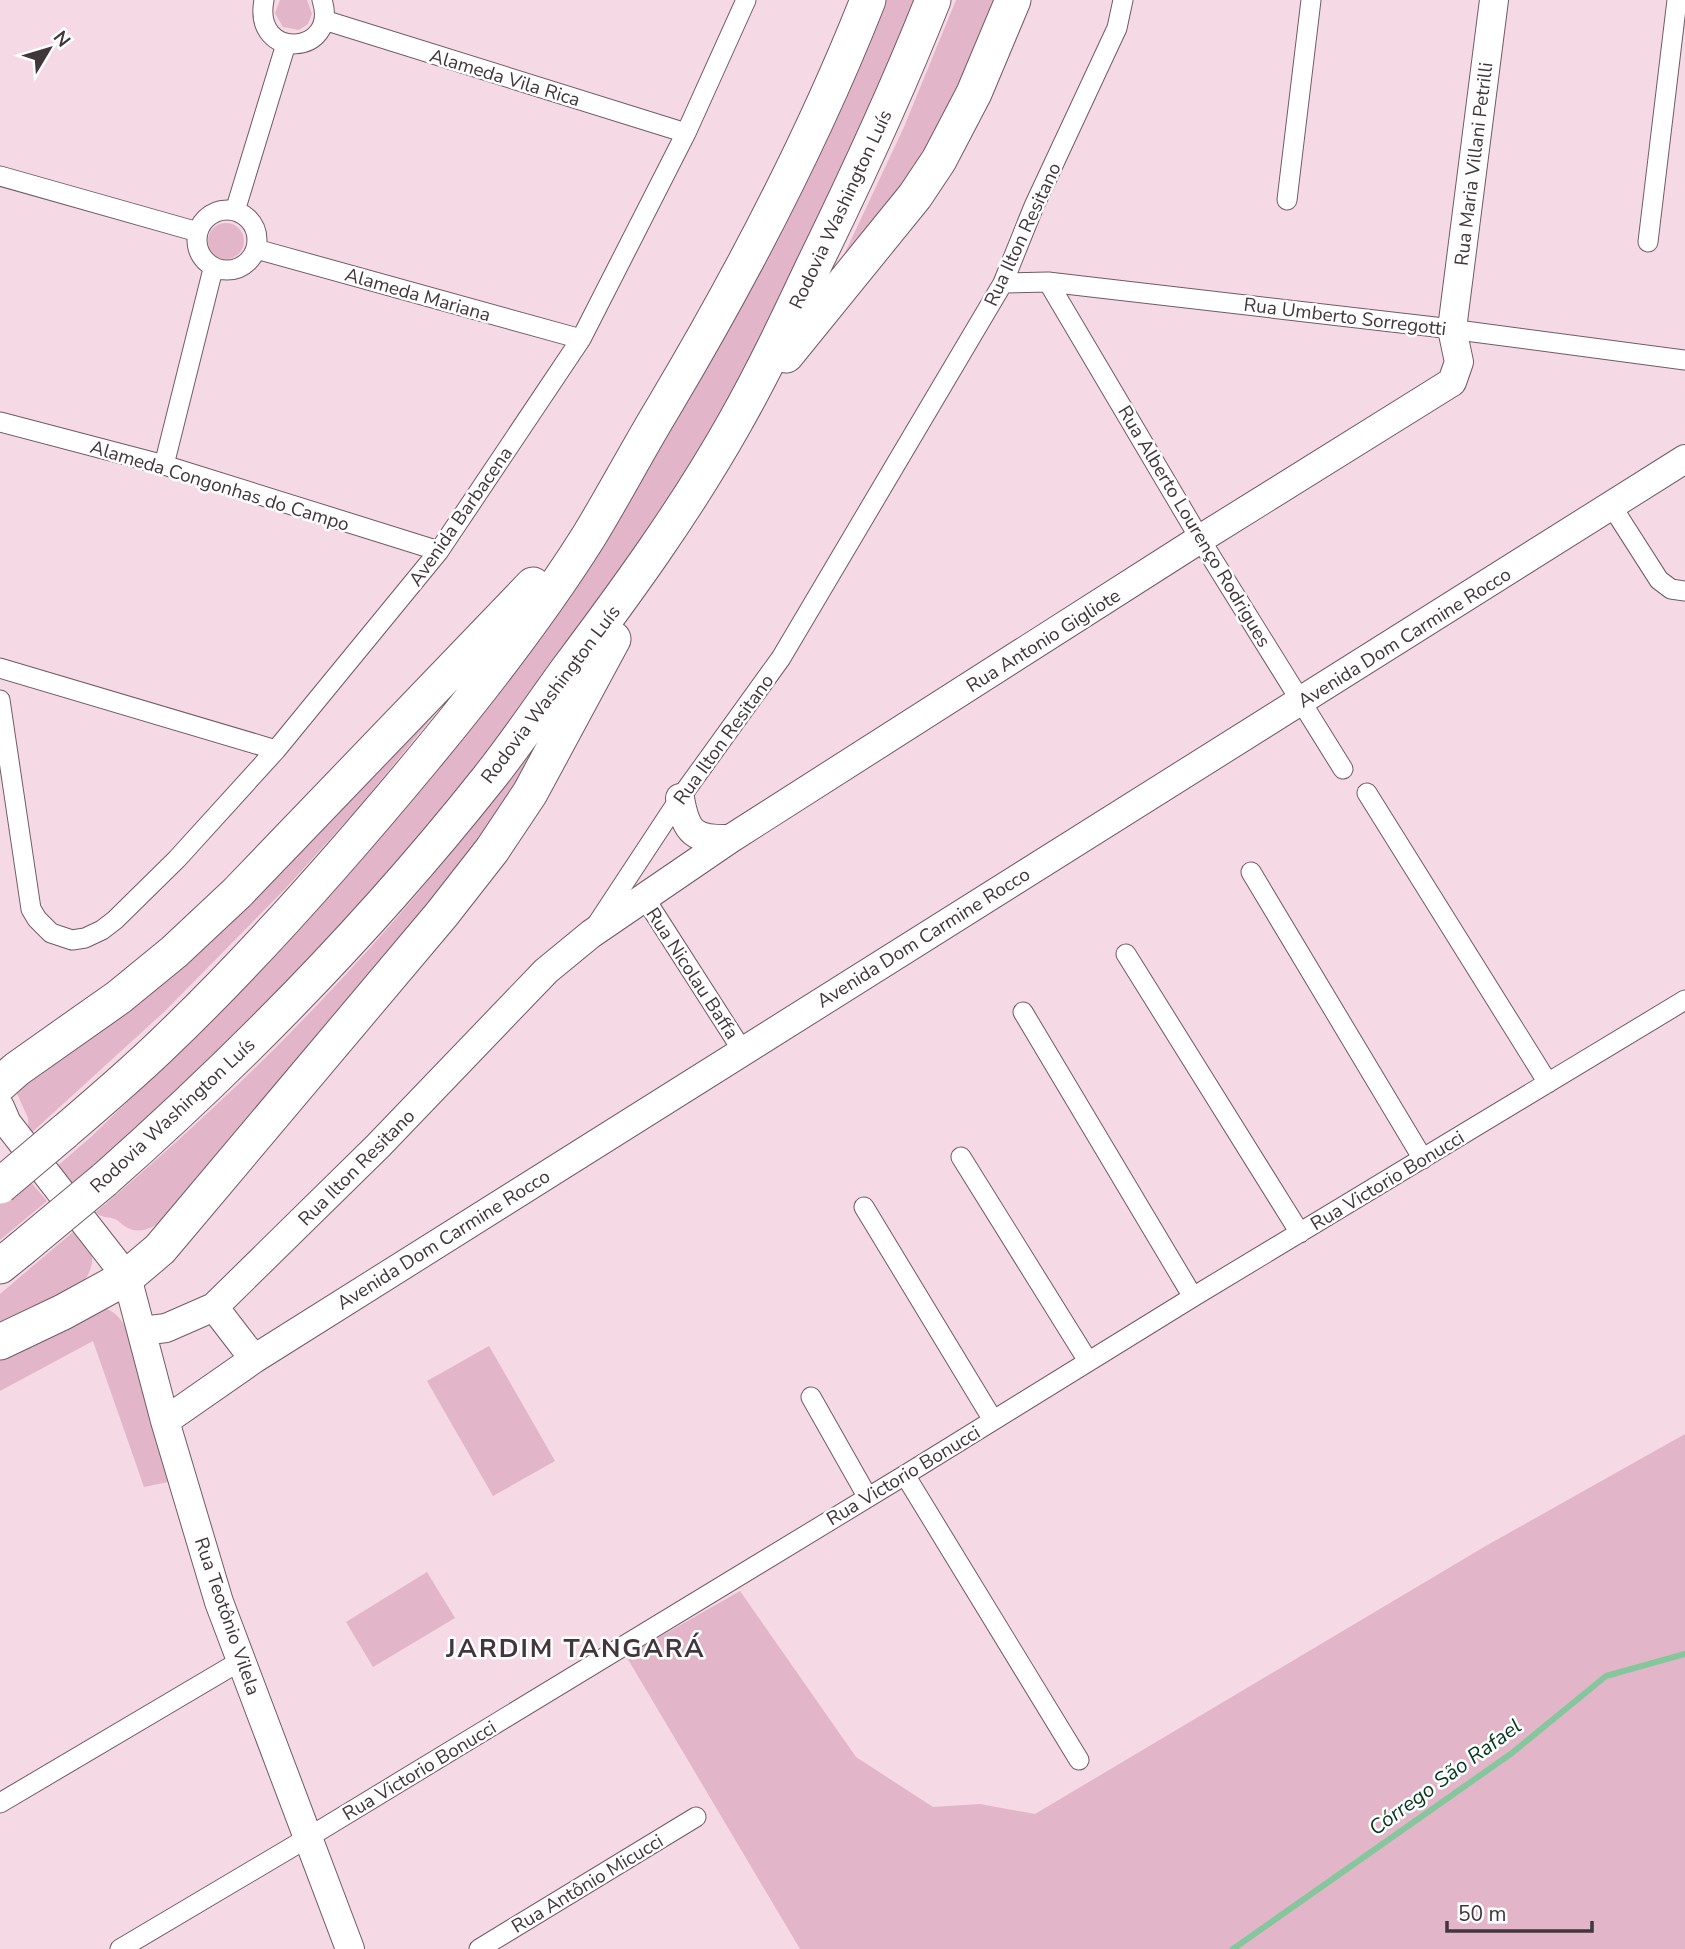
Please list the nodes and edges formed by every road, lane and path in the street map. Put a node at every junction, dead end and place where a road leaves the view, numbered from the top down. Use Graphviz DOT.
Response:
graph roads {
  1 [pos="263,0"];
  2 [pos="322,0"];
  3 [pos="746,0"];
  4 [pos="868,0"];
  5 [pos="933,0"];
  6 [pos="1013,0"];
  7 [pos="1123,0"];
  8 [pos="1311,0"];
  9 [pos="1494,0"];
  10 [pos="1677,0"];
  11 [pos="324,20"];
  12 [pos="286,44"];
  13 [pos="686,133"];
  14 [pos="0,176"];
  15 [pos="1286,200"];
  16 [pos="235,211"];
  17 [pos="198,232"];
  18 [pos="1648,242"];
  19 [pos="256,249"];
  20 [pos="213,269"];
  21 [pos="1048,282"];
  22 [pos="1003,283"];
  23 [pos="1452,329"];
  24 [pos="581,339"];
  25 [pos="1685,360"];
  26 [pos="0,422"];
  27 [pos="734,425"];
  28 [pos="638,450"];
  29 [pos="1685,459"];
  30 [pos="164,465"];
  31 [pos="1611,505"];
  32 [pos="670,526"];
  33 [pos="1200,539"];
  34 [pos="439,551"];
  35 [pos="1685,591"];
  36 [pos="0,668"];
  37 [pos="0,700"];
  38 [pos="1303,701"];
  39 [pos="276,750"];
  40 [pos="1343,769"];
  41 [pos="1367,793"];
  42 [pos="680,798"];
  43 [pos="730,839"];
  44 [pos="1251,872"];
  45 [pos="644,897"];
  46 [pos="591,934"];
  47 [pos="1126,954"];
  48 [pos="1685,1000"];
  49 [pos="1023,1012"];
  50 [pos="742,1050"];
  51 [pos="1548,1083"];
  52 [pos="0,1084"];
  53 [pos="0,1107"];
  54 [pos="961,1157"];
  55 [pos="1423,1159"];
  56 [pos="0,1186"];
  57 [pos="864,1207"];
  58 [pos="1300,1233"];
  59 [pos="10,1257"];
  60 [pos="127,1277"];
  61 [pos="1193,1297"];
  62 [pos="214,1307"];
  63 [pos="142,1331"];
  64 [pos="0,1342"];
  65 [pos="254,1359"];
  66 [pos="1088,1361"];
  67 [pos="811,1397"];
  68 [pos="993,1420"];
  69 [pos="165,1421"];
  70 [pos="905,1475"];
  71 [pos="867,1496"];
  72 [pos="242,1660"];
  73 [pos="1079,1760"];
  74 [pos="0,1803"];
  75 [pos="696,1817"];
  76 [pos="309,1837"];
  77 [pos="120,1949"];
  78 [pos="350,1949"];
  79 [pos="479,1949"];
  1 -- 12 [label="street"];
  2 -- 11 [label="street"];
  3 -- 13 [label="street, Avenida Barbacena"];
  4 -- 28 [label="highway"];
  5 -- 27 [label="highway, Rodovia Washington Luís"];
  6 -- 27 [label="highway"];
  7 -- 22 [label="street, Rua Ilton Resitano"];
  8 -- 15 [label="street"];
  9 -- 23 [label="street, Rua Maria Villani Petrilli"];
  10 -- 18 [label="street"];
  11 -- 12 [label="street"];
  11 -- 13 [label="street, Alameda Vila Rica"];
  12 -- 16 [label="street"];
  13 -- 24 [label="street, Avenida Barbacena"];
  14 -- 17 [label="street"];
  16 -- 17 [label="street"];
  16 -- 19 [label="street"];
  17 -- 20 [label="street"];
  19 -- 20 [label="street"];
  19 -- 24 [label="street, Alameda Mariana"];
  20 -- 30 [label="street"];
  21 -- 22 [label="street, Rua Umberto Sorregotti"];
  21 -- 23 [label="street, Rua Umberto Sorregotti"];
  21 -- 33 [label="street, Rua Alberto Lourenço Rodrigues"];
  22 -- 42 [label="street, Rua Ilton Resitano"];
  23 -- 25 [label="street, Rua Umberto Sorregotti"];
  23 -- 33 [label="street, Rua Antonio Gigliote"];
  24 -- 34 [label="street, Avenida Barbacena"];
  26 -- 30 [label="street, Alameda Congonhas do Campo"];
  27 -- 32 [label="highway, Rodovia Washington Luís"];
  28 -- 52 [label="highway"];
  28 -- 56 [label="highway, bridge"];
  29 -- 31 [label="street, Avenida Dom Carmine Rocco"];
  30 -- 34 [label="street, Alameda Congonhas do Campo"];
  31 -- 35 [label="street"];
  31 -- 38 [label="street, Avenida Dom Carmine Rocco"];
  32 -- 59 [label="highway, Rodovia Washington Luís, bridge"];
  32 -- 60 [label="highway"];
  33 -- 38 [label="street, Rua Alberto Lourenço Rodrigues"];
  33 -- 43 [label="street, Rua Antonio Gigliote"];
  34 -- 39 [label="street, Avenida Barbacena"];
  36 -- 39 [label="street"];
  37 -- 39 [label="street, Avenida Barbacena"];
  38 -- 40 [label="street, Rua Alberto Lourenço Rodrigues"];
  38 -- 50 [label="street, Avenida Dom Carmine Rocco"];
  41 -- 51 [label="street"];
  42 -- 43 [label="street"];
  42 -- 46 [label="street, Rua Ilton Resitano"];
  43 -- 45 [label="street, Rua Antonio Gigliote"];
  44 -- 55 [label="street"];
  45 -- 46 [label="street, Rua Antonio Gigliote"];
  45 -- 50 [label="street, Rua Nicolau Baffa"];
  46 -- 62 [label="street, Rua Ilton Resitano"];
  47 -- 58 [label="street"];
  48 -- 51 [label="street, Rua Victorio Bonucci"];
  49 -- 61 [label="street"];
  50 -- 65 [label="street, Avenida Dom Carmine Rocco"];
  51 -- 55 [label="street, Rua Victorio Bonucci"];
  53 -- 60 [label="street"];
  54 -- 66 [label="street"];
  55 -- 58 [label="street, Rua Victorio Bonucci"];
  57 -- 68 [label="street"];
  58 -- 61 [label="street, Rua Victorio Bonucci"];
  60 -- 63 [label="street, Rua Teotônio Vilela"];
  60 -- 64 [label="highway"];
  61 -- 66 [label="street, Rua Victorio Bonucci"];
  62 -- 63 [label="street, Rua Ilton Resitano"];
  62 -- 65 [label="street"];
  63 -- 69 [label="street, Rua Teotônio Vilela"];
  65 -- 69 [label="street, Avenida Dom Carmine Rocco"];
  66 -- 68 [label="street, Rua Victorio Bonucci"];
  67 -- 71 [label="street"];
  68 -- 70 [label="street, Rua Victorio Bonucci"];
  69 -- 72 [label="street, Rua Teotônio Vilela"];
  70 -- 71 [label="street, Rua Victorio Bonucci"];
  70 -- 73 [label="street"];
  71 -- 76 [label="street, Rua Victorio Bonucci"];
  72 -- 74 [label="street"];
  72 -- 76 [label="street, Rua Teotônio Vilela"];
  75 -- 79 [label="street, Rua Antônio Micucci"];
  76 -- 77 [label="street, Rua Victorio Bonucci"];
  76 -- 78 [label="street, Rua Teotônio Vilela"];
}
